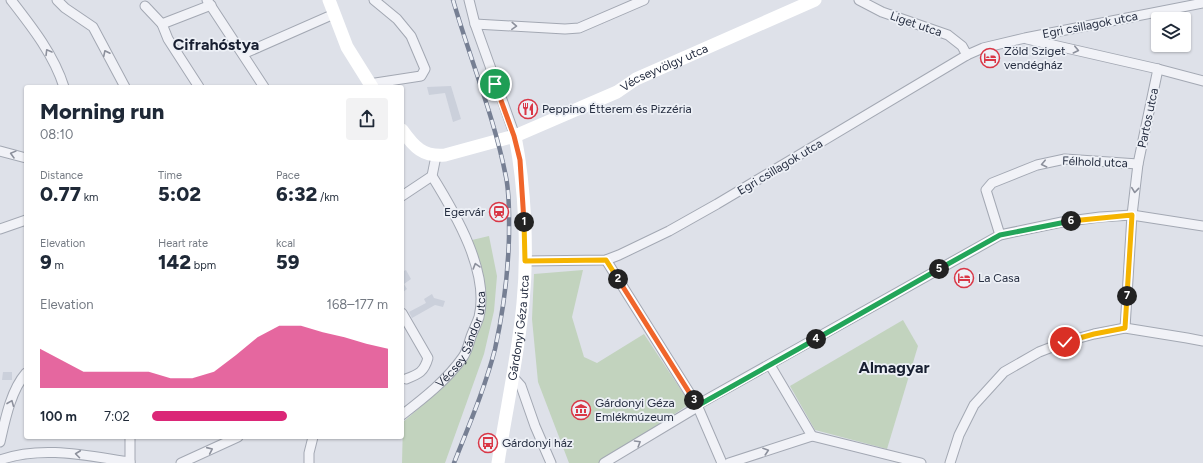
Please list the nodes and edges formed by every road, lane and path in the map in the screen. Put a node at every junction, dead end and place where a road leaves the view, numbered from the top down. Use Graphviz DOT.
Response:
graph roads {
  1 [pos="11,0"];
  2 [pos="57,0"];
  3 [pos="329,0"];
  4 [pos="374,0"];
  5 [pos="469,0"];
  6 [pos="644,0"];
  7 [pos="815,0"];
  8 [pos="859,0"];
  9 [pos="209,2"];
  10 [pos="1203,3"];
  11 [pos="145,6"];
  12 [pos="334,14"];
  13 [pos="162,24"];
  14 [pos="475,24"];
  15 [pos="1025,38"];
  16 [pos="243,54"];
  17 [pos="967,55"];
  18 [pos="1158,69"];
  19 [pos="1200,80"];
  20 [pos="63,85"];
  21 [pos="124,85"];
  22 [pos="198,85"];
  23 [pos="263,85"];
  24 [pos="371,85"];
  25 [pos="404,133"];
  26 [pos="514,136"];
  27 [pos="0,150"];
  28 [pos="436,156"];
  29 [pos="24,157"];
  30 [pos="1138,164"];
  31 [pos="432,176"];
  32 [pos="404,195"];
  33 [pos="1132,215"];
  34 [pos="24,221"];
  35 [pos="1203,226"];
  36 [pos="0,229"];
  37 [pos="1000,235"];
  38 [pos="606,260"];
  39 [pos="525,261"];
  40 [pos="404,316"];
  41 [pos="1125,328"];
  42 [pos="1203,341"];
  43 [pos="770,365"];
  44 [pos="24,376"];
  45 [pos="513,377"];
  46 [pos="406,379"];
  47 [pos="697,406"];
  48 [pos="404,413"];
  49 [pos="812,436"];
  50 [pos="1,439"];
  51 [pos="130,439"];
  52 [pos="234,439"];
  53 [pos="312,439"];
  54 [pos="0,460"];
  55 [pos="130,462"];
  56 [pos="181,463"];
  57 [pos="309,463"];
  58 [pos="498,463"];
  59 [pos="551,463"];
  60 [pos="604,463"];
  61 [pos="722,463"];
  62 [pos="729,463"];
  63 [pos="921,463"];
  64 [pos="950,463"];
  20 -- 1 [label="street, one-way"];
  21 -- 2 [label="street, one-way"];
  3 -- 12 [label="main road"];
  4 -- 24 [label="street"];
  5 -- 14 [label="street"];
  14 -- 6 [label="street, one-way"];
  7 -- 26 [label="main road, Vécseyvölgy utca"];
  8 -- 17 [label="street, Liget utca"];
  9 -- 13 [label="street"];
  9 -- 16 [label="street"];
  10 -- 15 [label="street, Egri csillagok utca"];
  11 -- 13 [label="street"];
  12 -- 16 [label="street"];
  12 -- 24 [label="main road"];
  13 -- 22 [label="street"];
  14 -- 26 [label="street"];
  15 -- 17 [label="street, Egri csillagok utca"];
  15 -- 18 [label="street, Egri csillagok utca, one-way"];
  16 -- 23 [label="street"];
  17 -- 38 [label="street, Egri csillagok utca"];
  18 -- 19 [label="street, Egri csillagok utca"];
  18 -- 30 [label="street, Partos utca"];
  25 -- 28 [label="main road"];
  26 -- 28 [label="main road, Vécseyvölgy utca"];
  26 -- 39 [label="main road, Gárdonyi Géza utca"];
  29 -- 27 [label="street, one-way"];
  28 -- 31 [label="street"];
  30 -- 33 [label="street, Partos utca, one-way"];
  30 -- 37 [label="street, Félhold utca, one-way"];
  31 -- 32 [label="street"];
  48 -- 31 [label="street, Vécsey Sándor utca, one-way"];
  33 -- 35 [label="street"];
  33 -- 37 [label="street"];
  33 -- 41 [label="street, Partos utca"];
  34 -- 36 [label="street"];
  37 -- 43 [label="street"];
  38 -- 39 [label="street, Egri csillagok utca"];
  38 -- 47 [label="street"];
  39 -- 45 [label="main road, Gárdonyi Géza utca"];
  40 -- 46 [label="street"];
  41 -- 42 [label="street"];
  41 -- 64 [label="street"];
  43 -- 47 [label="street"];
  43 -- 49 [label="street"];
  50 -- 44 [label="street, one-way"];
  45 -- 58 [label="main road"];
  45 -- 59 [label="street, Gárdonyi Géza utca"];
  60 -- 47 [label="street, one-way"];
  47 -- 61 [label="street"];
  62 -- 49 [label="street, one-way"];
  49 -- 63 [label="street"];
  51 -- 55 [label="street"];
  56 -- 52 [label="street, one-way"];
  53 -- 57 [label="street"];
  55 -- 54 [label="street, one-way"];
}
